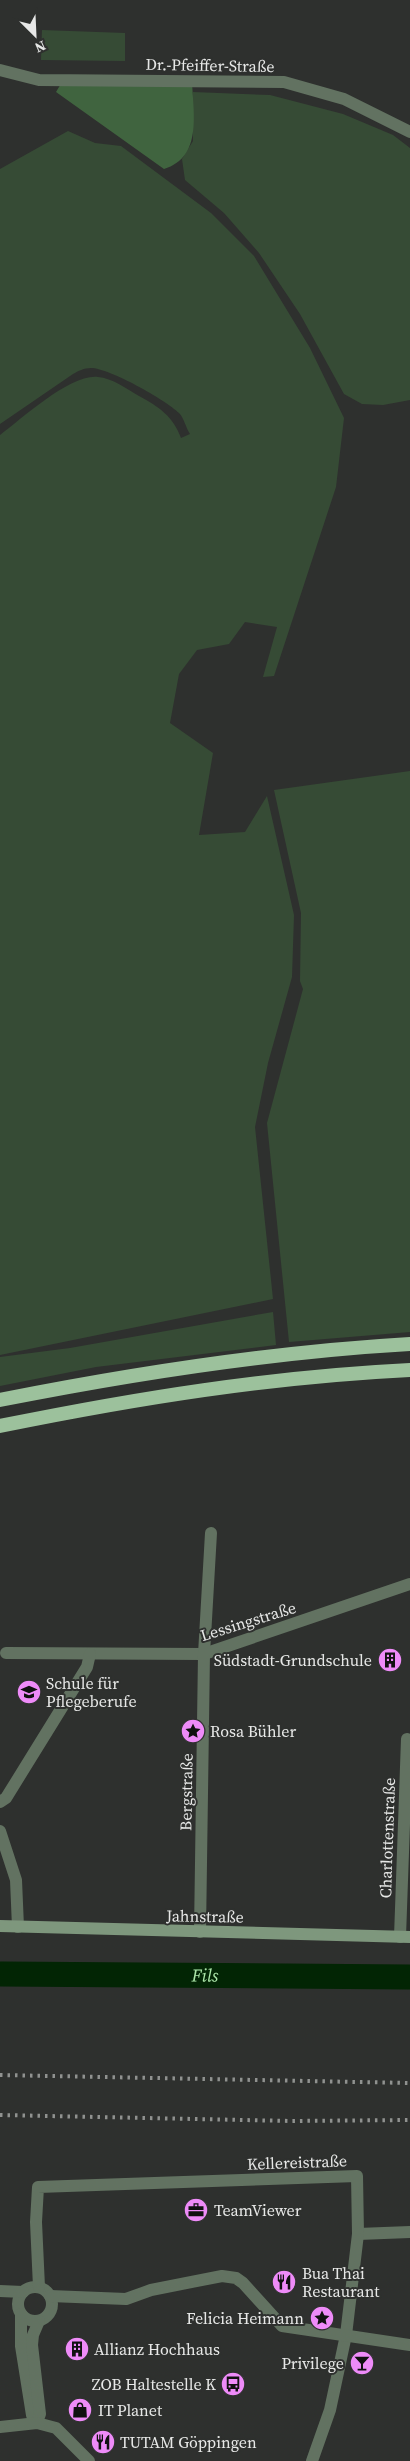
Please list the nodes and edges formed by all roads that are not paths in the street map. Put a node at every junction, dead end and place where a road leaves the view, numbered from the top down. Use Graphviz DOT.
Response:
graph roads {
  1 [pos="0,70"];
  2 [pos="410,132"];
  3 [pos="410,1344"];
  4 [pos="410,1370"];
  5 [pos="0,1400"];
  6 [pos="0,1426"];
  7 [pos="211,1533"];
  8 [pos="410,1584"];
  9 [pos="6,1653"];
  10 [pos="90,1654"];
  11 [pos="204,1654"];
  12 [pos="407,1739"];
  13 [pos="0,1802"];
  14 [pos="0,1831"];
  15 [pos="0,1926"];
  16 [pos="18,1927"];
  17 [pos="200,1932"];
  18 [pos="405,1937"];
  19 [pos="410,2232"];
  20 [pos="358,2234"];
  21 [pos="39,2287"];
  22 [pos="0,2291"];
  23 [pos="23,2292"];
  24 [pos="50,2296"];
  25 [pos="21,2314"];
  26 [pos="39,2321"];
  27 [pos="346,2334"];
  28 [pos="410,2345"];
  29 [pos="37,2424"];
  30 [pos="0,2427"];
  31 [pos="89,2461"];
  32 [pos="312,2461"];
  1 -- 2 [label="street, Dr.-Pfeiffer-Straße"];
  3 -- 5 [label="highway"];
  4 -- 6 [label="highway"];
  7 -- 11 [label="street, Bergstraße"];
  8 -- 11 [label="street, Lessingstraße"];
  9 -- 10 [label="street, Lessingstraße"];
  10 -- 11 [label="street, Lessingstraße"];
  10 -- 13 [label="street"];
  11 -- 17 [label="street, Bergstraße"];
  12 -- 18 [label="street, Charlottenstraße"];
  14 -- 16 [label="street"];
  15 -- 16 [label="main road, Jahnstraße"];
  16 -- 17 [label="main road, Jahnstraße"];
  17 -- 18 [label="main road, Jahnstraße"];
  19 -- 20 [label="street"];
  20 -- 21 [label="street, Kellereistraße"];
  20 -- 27 [label="street, Kellereistraße"];
  21 -- 23 [label="street"];
  21 -- 24 [label="street"];
  22 -- 23 [label="street"];
  23 -- 25 [label="street"];
  24 -- 26 [label="street"];
  24 -- 27 [label="street"];
  25 -- 26 [label="street"];
  25 -- 29 [label="street"];
  26 -- 29 [label="street"];
  27 -- 28 [label="street"];
  27 -- 32 [label="street, Kellereistraße"];
  29 -- 30 [label="street"];
  29 -- 31 [label="street"];
}
